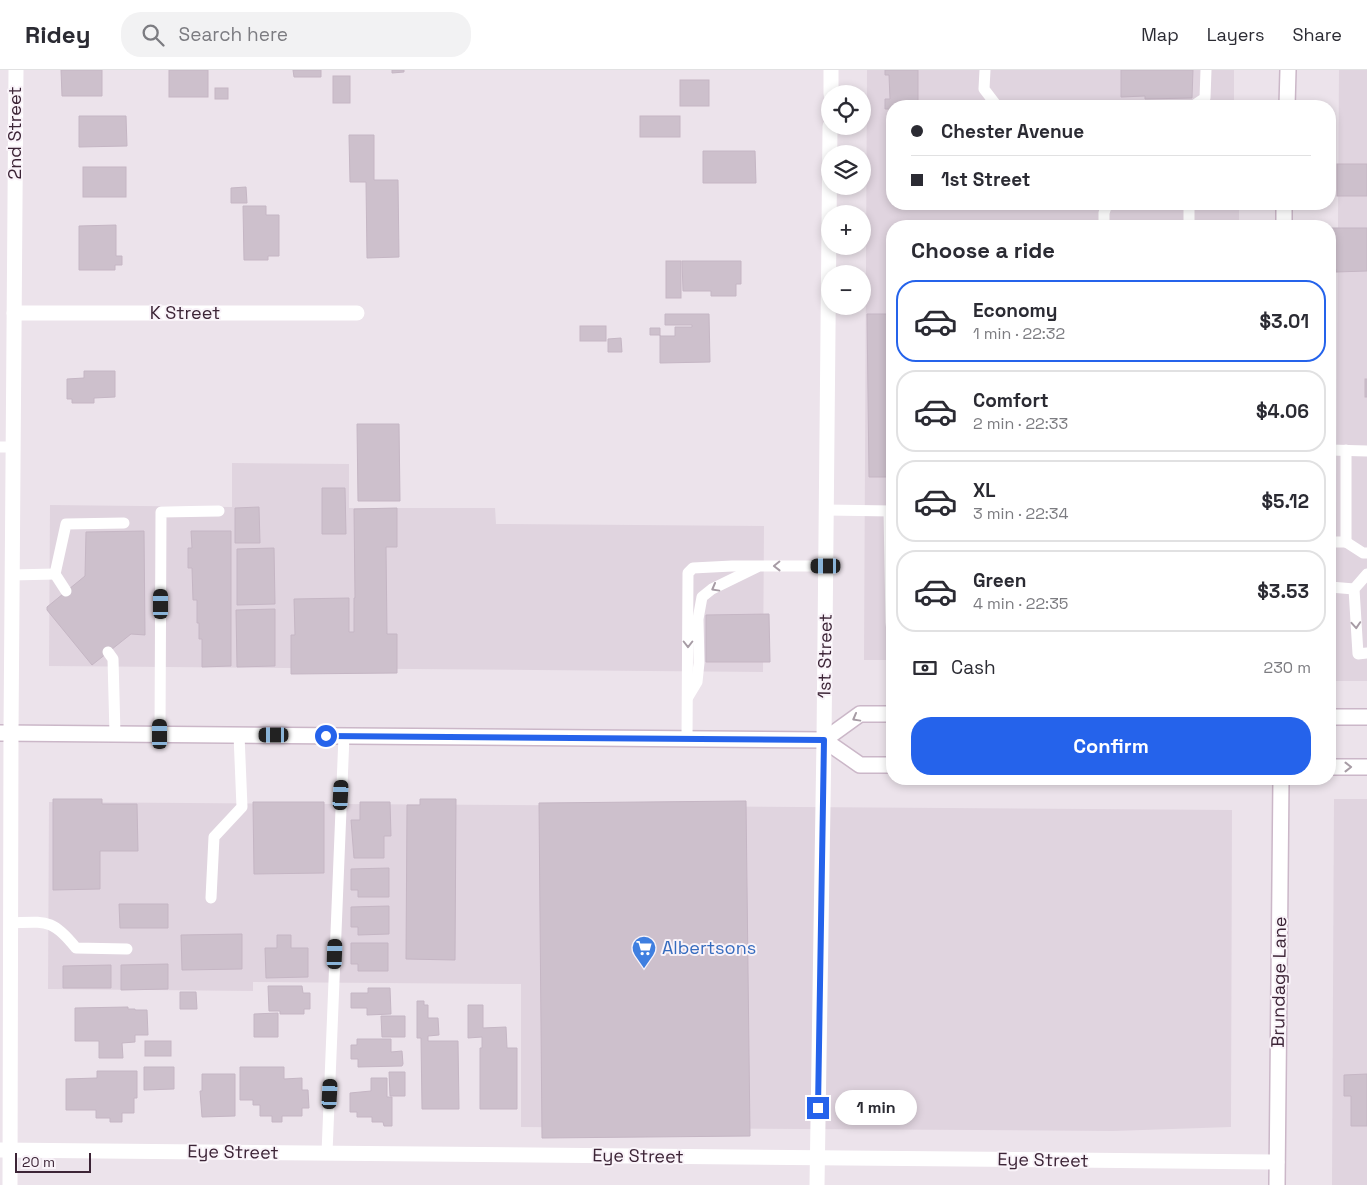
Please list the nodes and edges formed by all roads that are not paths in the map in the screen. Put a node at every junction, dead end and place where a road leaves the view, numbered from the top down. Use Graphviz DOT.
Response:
graph roads {
  1 [pos="16,70"];
  2 [pos="831,70"];
  3 [pos="985,70"];
  4 [pos="1206,70"];
  5 [pos="1288,70"];
  6 [pos="830,85"];
  7 [pos="992,100"];
  8 [pos="1202,100"];
  9 [pos="1286,100"];
  10 [pos="830,135"];
  11 [pos="14,313"];
  12 [pos="356,313"];
  13 [pos="6,447"];
  14 [pos="1336,450"];
  15 [pos="1346,450"];
  16 [pos="1367,452"];
  17 [pos="826,510"];
  18 [pos="886,511"];
  19 [pos="220,512"];
  20 [pos="124,523"];
  21 [pos="1336,542"];
  22 [pos="1346,542"];
  23 [pos="1367,553"];
  24 [pos="758,566"];
  25 [pos="826,566"];
  26 [pos="55,574"];
  27 [pos="1367,574"];
  28 [pos="12,575"];
  29 [pos="1336,588"];
  30 [pos="1354,588"];
  31 [pos="66,591"];
  32 [pos="108,652"];
  33 [pos="1367,653"];
  34 [pos="687,698"];
  35 [pos="886,714"];
  36 [pos="1336,717"];
  37 [pos="1367,717"];
  38 [pos="5,733"];
  39 [pos="115,734"];
  40 [pos="160,734"];
  41 [pos="239,735"];
  42 [pos="344,736"];
  43 [pos="687,738"];
  44 [pos="824,740"];
  45 [pos="886,765"];
  46 [pos="1336,767"];
  47 [pos="1367,767"];
  48 [pos="1281,785"];
  49 [pos="211,898"];
  50 [pos="10,923"];
  51 [pos="127,949"];
  52 [pos="5,1150"];
  53 [pos="327,1153"];
  54 [pos="817,1158"];
  55 [pos="1277,1162"];
  56 [pos="10,1185"];
  57 [pos="817,1185"];
  58 [pos="1277,1185"];
  1 -- 11 [label="street, 2nd Street"];
  2 -- 6 [label="street"];
  3 -- 7 [label="lane"];
  4 -- 8 [label="lane"];
  5 -- 9 [label="street"];
  10 -- 17 [label="street, 1st Street"];
  11 -- 12 [label="street, K Street"];
  11 -- 13 [label="street, 2nd Street"];
  13 -- 28 [label="street, 2nd Street"];
  14 -- 15 [label="lane"];
  15 -- 16 [label="lane"];
  15 -- 22 [label="lane"];
  17 -- 18 [label="lane"];
  17 -- 25 [label="street, 1st Street"];
  19 -- 40 [label="lane"];
  20 -- 26 [label="lane"];
  21 -- 22 [label="lane"];
  22 -- 23 [label="lane"];
  25 -- 24 [label="lane, one-way"];
  24 -- 34 [label="lane, one-way"];
  24 -- 34 [label="lane, one-way"];
  25 -- 44 [label="street, 1st Street"];
  26 -- 28 [label="lane"];
  26 -- 31 [label="lane"];
  27 -- 30 [label="lane"];
  28 -- 38 [label="street, 2nd Street"];
  29 -- 30 [label="lane"];
  30 -- 33 [label="lane, one-way"];
  32 -- 39 [label="lane"];
  34 -- 43 [label="lane"];
  35 -- 44 [label="street, one-way"];
  36 -- 37 [label="street"];
  38 -- 39 [label="street"];
  38 -- 50 [label="street, 2nd Street"];
  39 -- 40 [label="street"];
  40 -- 41 [label="street"];
  41 -- 42 [label="street"];
  41 -- 49 [label="lane"];
  42 -- 43 [label="street"];
  42 -- 53 [label="lane"];
  43 -- 44 [label="street"];
  44 -- 45 [label="street"];
  44 -- 54 [label="street, 1st Street"];
  46 -- 47 [label="street, one-way"];
  48 -- 55 [label="street, Brundage Lane"];
  50 -- 51 [label="lane"];
  50 -- 52 [label="street, 2nd Street"];
  52 -- 53 [label="street, Eye Street"];
  52 -- 56 [label="street, 2nd Street"];
  53 -- 54 [label="street, Eye Street"];
  54 -- 55 [label="street, Eye Street"];
  54 -- 57 [label="street, 1st Street"];
  55 -- 58 [label="street, Brundage Lane"];
}
